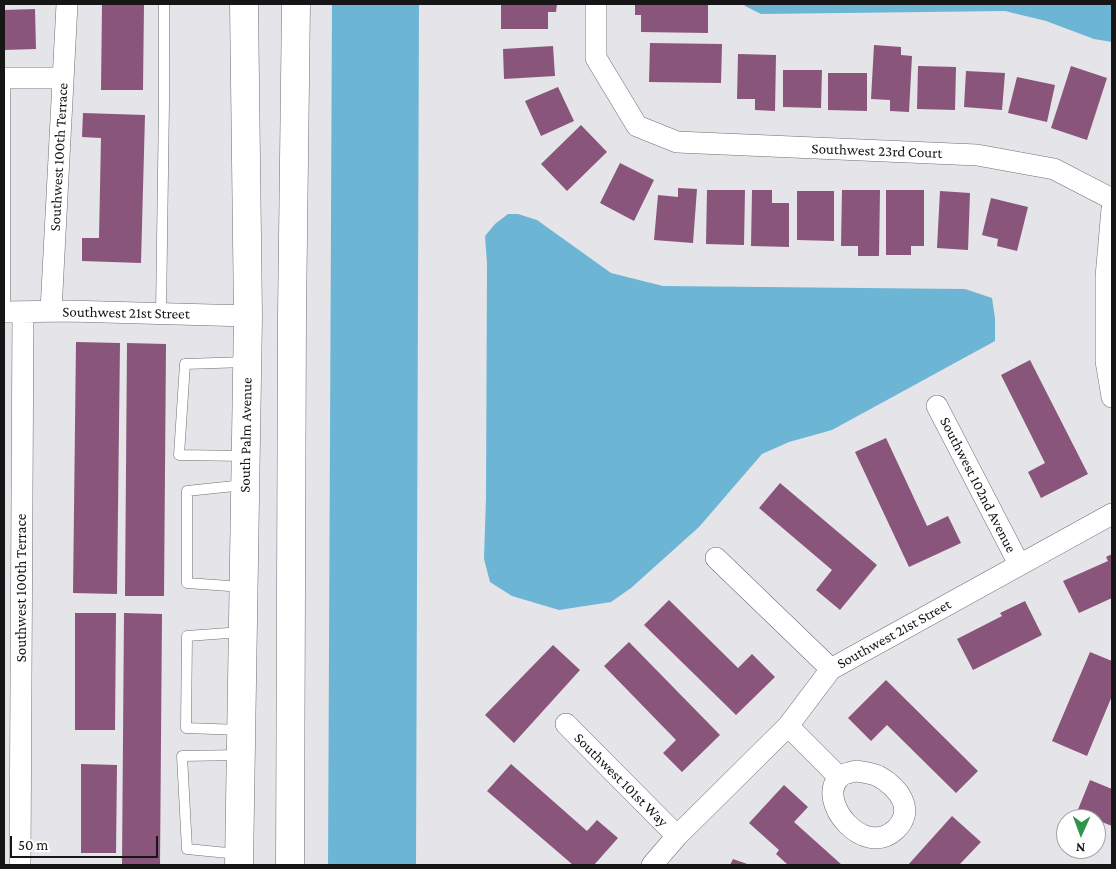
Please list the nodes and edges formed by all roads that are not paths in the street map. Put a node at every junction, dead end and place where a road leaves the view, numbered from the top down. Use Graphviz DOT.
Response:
graph roads {
  1 [pos="66,4"];
  2 [pos="164,4"];
  3 [pos="244,4"];
  4 [pos="296,4"];
  5 [pos="596,4"];
  6 [pos="5,78"];
  7 [pos="63,78"];
  8 [pos="1112,199"];
  9 [pos="1112,209"];
  10 [pos="51,311"];
  11 [pos="10,312"];
  12 [pos="161,313"];
  13 [pos="248,316"];
  14 [pos="248,362"];
  15 [pos="1112,396"];
  16 [pos="937,406"];
  17 [pos="246,456"];
  18 [pos="245,485"];
  19 [pos="1112,514"];
  20 [pos="716,558"];
  21 [pos="1019,564"];
  22 [pos="244,587"];
  23 [pos="243,632"];
  24 [pos="831,669"];
  25 [pos="566,724"];
  26 [pos="788,726"];
  27 [pos="241,742"];
  28 [pos="839,777"];
  29 [pos="677,836"];
  30 [pos="239,860"];
  31 [pos="20,865"];
  32 [pos="290,865"];
  33 [pos="652,865"];
  1 -- 7 [label="street, Southwest 100th Terrace"];
  2 -- 12 [label="lane"];
  3 -- 13 [label="main road, South Palm Avenue"];
  4 -- 32 [label="main road"];
  5 -- 8 [label="street, Southwest 23rd Court"];
  6 -- 7 [label="street"];
  6 -- 11 [label="lane"];
  7 -- 10 [label="street, Southwest 100th Terrace"];
  9 -- 15 [label="street"];
  10 -- 11 [label="street, Southwest 21st Street"];
  10 -- 12 [label="street, Southwest 21st Street"];
  11 -- 31 [label="street, Southwest 100th Terrace"];
  12 -- 13 [label="street, Southwest 21st Street"];
  13 -- 14 [label="main road, South Palm Avenue"];
  14 -- 17 [label="main road, South Palm Avenue"];
  14 -- 17 [label="lane"];
  16 -- 21 [label="street, Southwest 102nd Avenue"];
  17 -- 18 [label="main road, South Palm Avenue"];
  18 -- 22 [label="main road, South Palm Avenue"];
  18 -- 22 [label="lane"];
  19 -- 21 [label="street, Southwest 21st Street"];
  20 -- 24 [label="street"];
  21 -- 24 [label="street, Southwest 21st Street"];
  22 -- 23 [label="main road, South Palm Avenue"];
  23 -- 27 [label="main road, South Palm Avenue"];
  23 -- 27 [label="lane"];
  24 -- 26 [label="street, Southwest 21st Street"];
  25 -- 29 [label="street, Southwest 101st Way"];
  26 -- 28 [label="street"];
  26 -- 29 [label="street, Southwest 21st Street"];
  27 -- 30 [label="main road, South Palm Avenue"];
  27 -- 30 [label="lane"];
  29 -- 33 [label="street, Southwest 21st Street"];
}
